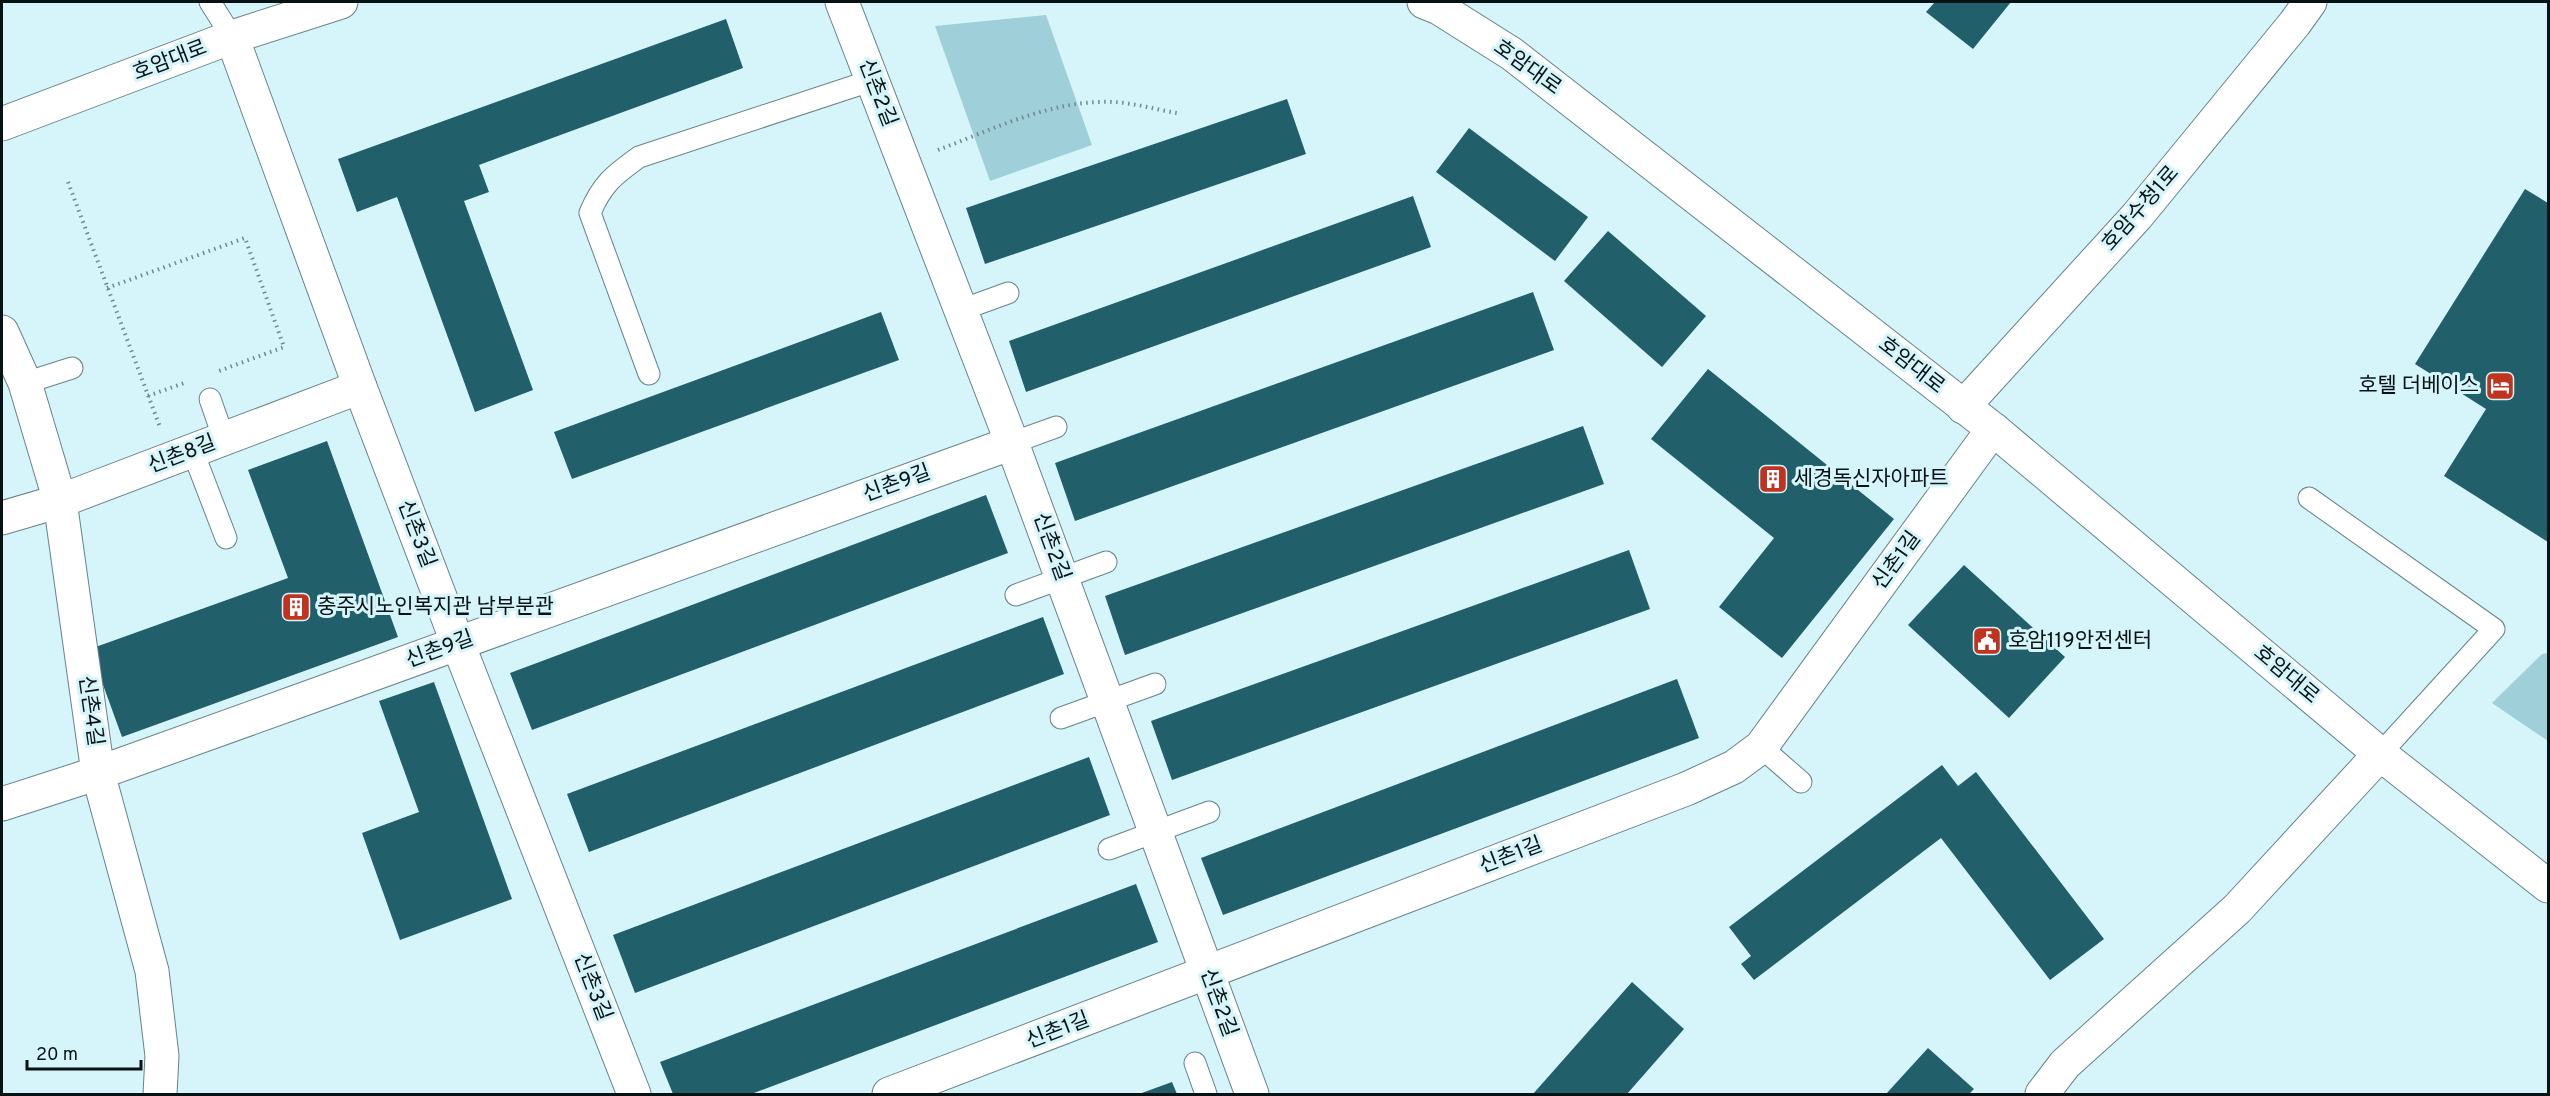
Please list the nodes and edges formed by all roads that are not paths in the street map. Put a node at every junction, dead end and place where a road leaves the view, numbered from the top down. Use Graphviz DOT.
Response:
graph roads {
  1 [pos="210,2"];
  2 [pos="341,2"];
  3 [pos="842,2"];
  4 [pos="1424,2"];
  5 [pos="2310,2"];
  6 [pos="232,37"];
  7 [pos="873,80"];
  8 [pos="2,124"];
  9 [pos="1008,293"];
  10 [pos="961,310"];
  11 [pos="2,332"];
  12 [pos="72,368"];
  13 [pos="650,374"];
  14 [pos="25,383"];
  15 [pos="360,387"];
  16 [pos="210,399"];
  17 [pos="1963,407"];
  18 [pos="1056,427"];
  19 [pos="1993,429"];
  20 [pos="224,439"];
  21 [pos="1012,443"];
  22 [pos="194,452"];
  23 [pos="2308,498"];
  24 [pos="60,501"];
  25 [pos="2,518"];
  26 [pos="226,538"];
  27 [pos="1106,562"];
  28 [pos="1062,578"];
  29 [pos="1016,595"];
  30 [pos="458,644"];
  31 [pos="1155,684"];
  32 [pos="1108,702"];
  33 [pos="1061,718"];
  34 [pos="1761,747"];
  35 [pos="2380,754"];
  36 [pos="98,773"];
  37 [pos="1801,782"];
  38 [pos="2,804"];
  39 [pos="1209,812"];
  40 [pos="1157,831"];
  41 [pos="1109,849"];
  42 [pos="2548,886"];
  43 [pos="1208,974"];
  44 [pos="1195,1063"];
  45 [pos="160,1095"];
  46 [pos="634,1095"];
  47 [pos="889,1095"];
  48 [pos="1206,1095"];
  49 [pos="1252,1095"];
  50 [pos="2042,1095"];
  1 -- 6 [label="lane"];
  2 -- 6 [label="street, 호암대로"];
  3 -- 7 [label="street, 신촌2길"];
  4 -- 17 [label="street, 호암대로"];
  5 -- 17 [label="street, 호암수청1로"];
  6 -- 8 [label="street, 호암대로"];
  6 -- 15 [label="street, 신촌3길"];
  7 -- 10 [label="street, 신촌2길"];
  7 -- 13 [label="lane"];
  9 -- 10 [label="lane"];
  10 -- 21 [label="street, 신촌2길"];
  11 -- 14 [label="street, 신촌4길"];
  12 -- 14 [label="lane"];
  14 -- 24 [label="street, 신촌4길"];
  15 -- 20 [label="street, 신촌8길"];
  15 -- 30 [label="street, 신촌3길"];
  16 -- 20 [label="lane"];
  17 -- 19 [label="street, 호암대로"];
  18 -- 21 [label="lane"];
  19 -- 34 [label="street, 신촌1길"];
  19 -- 35 [label="street, 호암대로"];
  20 -- 22 [label="street, 신촌8길"];
  21 -- 28 [label="street, 신촌2길"];
  21 -- 30 [label="street, 신촌9길"];
  22 -- 24 [label="street, 신촌8길"];
  22 -- 26 [label="lane"];
  23 -- 35 [label="lane"];
  24 -- 25 [label="street, 신촌8길"];
  24 -- 36 [label="street, 신촌4길"];
  27 -- 28 [label="lane"];
  28 -- 29 [label="lane"];
  28 -- 32 [label="street, 신촌2길"];
  30 -- 36 [label="street, 신촌9길"];
  30 -- 46 [label="street, 신촌3길"];
  31 -- 32 [label="lane"];
  32 -- 33 [label="lane"];
  32 -- 40 [label="street, 신촌2길"];
  34 -- 37 [label="lane"];
  34 -- 43 [label="street, 신촌1길"];
  35 -- 42 [label="street, 호암대로"];
  35 -- 50 [label="street"];
  36 -- 38 [label="street, 신촌9길"];
  36 -- 45 [label="street, 신촌4길"];
  39 -- 40 [label="lane"];
  40 -- 41 [label="lane"];
  40 -- 43 [label="street, 신촌2길"];
  43 -- 47 [label="street, 신촌1길"];
  43 -- 49 [label="street, 신촌2길"];
  44 -- 48 [label="lane"];
}
